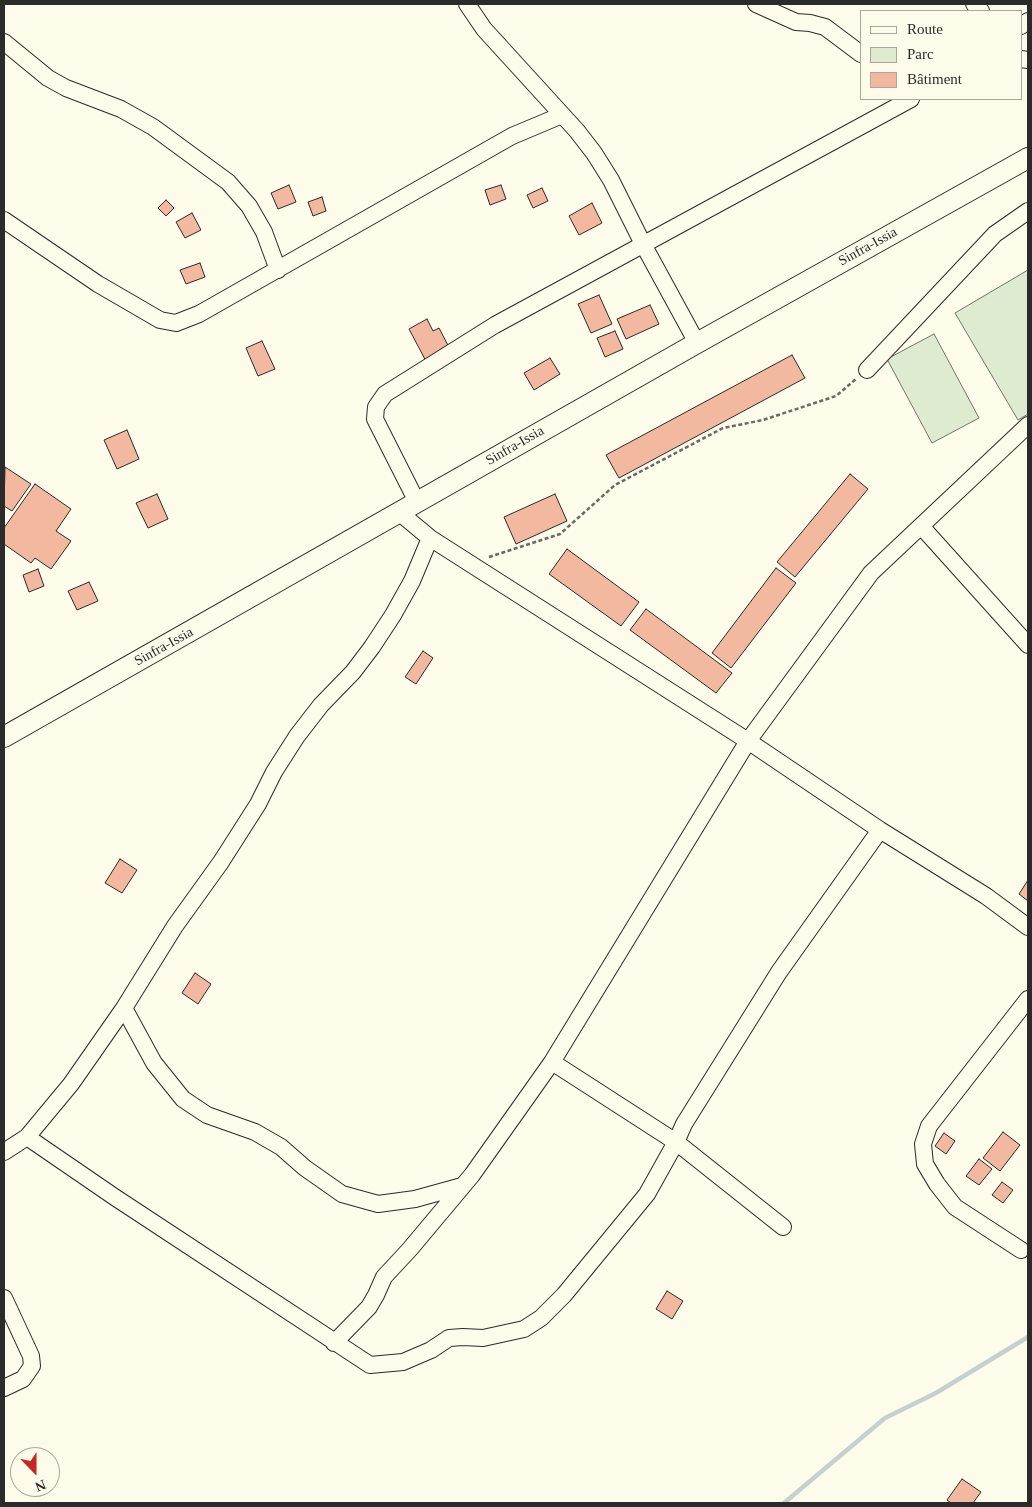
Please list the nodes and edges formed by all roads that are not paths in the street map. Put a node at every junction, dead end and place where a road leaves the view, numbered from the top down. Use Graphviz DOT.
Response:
graph roads {
  1 [pos="467,4"];
  2 [pos="756,4"];
  3 [pos="4,42"];
  4 [pos="860,53"];
  5 [pos="909,100"];
  6 [pos="562,115"];
  7 [pos="1028,158"];
  8 [pos="1028,211"];
  9 [pos="4,220"];
  10 [pos="643,244"];
  11 [pos="278,270"];
  12 [pos="697,343"];
  13 [pos="867,370"];
  14 [pos="1028,425"];
  15 [pos="409,508"];
  16 [pos="921,526"];
  17 [pos="430,538"];
  18 [pos="1028,644"];
  19 [pos="4,737"];
  20 [pos="748,742"];
  21 [pos="880,830"];
  22 [pos="1028,927"];
  23 [pos="1028,999"];
  24 [pos="124,1008"];
  25 [pos="552,1062"];
  26 [pos="27,1137"];
  27 [pos="676,1142"];
  28 [pos="4,1152"];
  29 [pos="462,1186"];
  30 [pos="783,1227"];
  31 [pos="1021,1250"];
  32 [pos="4,1298"];
  33 [pos="334,1343"];
  34 [pos="4,1388"];
  1 -- 6 [label="street"];
  2 -- 4 [label="street"];
  3 -- 11 [label="street"];
  5 -- 10 [label="street"];
  6 -- 10 [label="street"];
  6 -- 11 [label="street"];
  7 -- 12 [label="main road, Sinfra-Issia"];
  8 -- 13 [label="street"];
  9 -- 11 [label="street"];
  10 -- 12 [label="street"];
  10 -- 15 [label="street"];
  12 -- 15 [label="main road, Sinfra-Issia"];
  14 -- 16 [label="street"];
  15 -- 17 [label="street"];
  15 -- 19 [label="main road, Sinfra-Issia"];
  16 -- 18 [label="street"];
  16 -- 20 [label="street"];
  17 -- 20 [label="street"];
  17 -- 24 [label="street"];
  20 -- 21 [label="street"];
  20 -- 25 [label="street"];
  21 -- 22 [label="street"];
  21 -- 27 [label="street"];
  23 -- 31 [label="street"];
  24 -- 26 [label="street"];
  24 -- 29 [label="street"];
  25 -- 27 [label="street"];
  25 -- 29 [label="street"];
  26 -- 28 [label="street"];
  26 -- 33 [label="street"];
  27 -- 30 [label="street"];
  27 -- 33 [label="street"];
  29 -- 33 [label="street"];
  32 -- 34 [label="street"];
}
